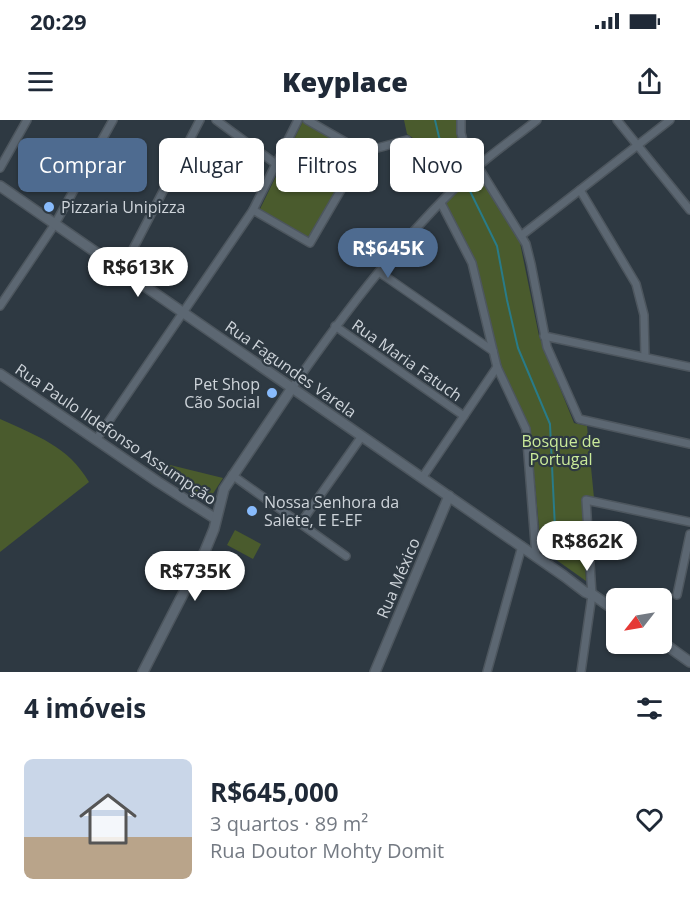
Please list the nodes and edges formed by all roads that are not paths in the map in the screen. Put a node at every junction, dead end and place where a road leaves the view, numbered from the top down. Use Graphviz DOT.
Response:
graph roads {
  1 [pos="27,120"];
  2 [pos="113,120"];
  3 [pos="200,120"];
  4 [pos="216,120"];
  5 [pos="298,120"];
  6 [pos="307,120"];
  7 [pos="461,120"];
  8 [pos="537,120"];
  9 [pos="617,120"];
  10 [pos="670,120"];
  11 [pos="289,138"];
  12 [pos="338,138"];
  13 [pos="462,138"];
  14 [pos="638,145"];
  15 [pos="484,161"];
  16 [pos="276,164"];
  17 [pos="0,168"];
  18 [pos="484,173"];
  19 [pos="0,186"];
  20 [pos="580,190"];
  21 [pos="340,192"];
  22 [pos="452,192"];
  23 [pos="441,203"];
  24 [pos="254,210"];
  25 [pos="690,210"];
  26 [pos="55,225"];
  27 [pos="522,235"];
  28 [pos="132,251"];
  29 [pos="379,272"];
  30 [pos="0,306"];
  31 [pos="183,313"];
  32 [pos="335,326"];
  33 [pos="544,336"];
  34 [pos="493,351"];
  35 [pos="645,357"];
  36 [pos="690,367"];
  37 [pos="497,368"];
  38 [pos="0,374"];
  39 [pos="292,388"];
  40 [pos="464,416"];
  41 [pos="362,436"];
  42 [pos="96,440"];
  43 [pos="690,444"];
  44 [pos="232,475"];
  45 [pos="422,477"];
  46 [pos="449,496"];
  47 [pos="216,519"];
  48 [pos="690,522"];
  49 [pos="300,524"];
  50 [pos="690,534"];
  51 [pos="522,546"];
  52 [pos="346,556"];
  53 [pos="536,556"];
  54 [pos="592,595"];
  55 [pos="677,595"];
  56 [pos="606,604"];
  57 [pos="672,649"];
  58 [pos="690,662"];
  59 [pos="143,672"];
  60 [pos="375,672"];
  61 [pos="487,672"];
  62 [pos="581,672"];
  1 -- 17 [label="street"];
  2 -- 26 [label="street"];
  3 -- 28 [label="street"];
  4 -- 16 [label="street"];
  5 -- 11 [label="street"];
  6 -- 12 [label="street"];
  7 -- 13 [label="street"];
  8 -- 15 [label="street"];
  9 -- 14 [label="street"];
  10 -- 14 [label="street"];
  14 -- 20 [label="street"];
  14 -- 25 [label="street"];
  16 -- 24 [label="street"];
  18 -- 27 [label="street"];
  19 -- 26 [label="main road, Rua Fagundes Varela"];
  20 -- 27 [label="street"];
  20 -- 35 [label="street"];
  21 -- 24 [label="street"];
  22 -- 23 [label="street"];
  23 -- 29 [label="street"];
  23 -- 34 [label="street"];
  24 -- 31 [label="street"];
  26 -- 30 [label="street"];
  26 -- 31 [label="main road, Rua Fagundes Varela"];
  27 -- 33 [label="street"];
  29 -- 32 [label="street"];
  29 -- 34 [label="street"];
  31 -- 39 [label="main road, Rua Fagundes Varela"];
  31 -- 42 [label="street"];
  32 -- 39 [label="street"];
  32 -- 40 [label="street, Rua Maria Fatuch"];
  33 -- 35 [label="street"];
  33 -- 43 [label="street"];
  34 -- 37 [label="street"];
  35 -- 36 [label="street"];
  37 -- 40 [label="street"];
  37 -- 53 [label="street"];
  38 -- 42 [label="main road, Rua Paulo Ildefonso Assumpção"];
  39 -- 41 [label="main road, Rua Fagundes Varela"];
  39 -- 44 [label="main road"];
  40 -- 45 [label="street"];
  41 -- 45 [label="main road, Rua Fagundes Varela"];
  41 -- 49 [label="street"];
  42 -- 47 [label="main road, Rua Paulo Ildefonso Assumpção"];
  44 -- 47 [label="main road"];
  44 -- 49 [label="street"];
  45 -- 46 [label="main road, Rua Fagundes Varela"];
  46 -- 51 [label="main road, Rua Fagundes Varela"];
  46 -- 60 [label="main road, Rua México"];
  47 -- 59 [label="main road"];
  48 -- 54 [label="street"];
  49 -- 52 [label="street"];
  50 -- 55 [label="street"];
  51 -- 53 [label="main road, Rua Fagundes Varela"];
  51 -- 61 [label="street"];
  53 -- 54 [label="main road, Rua Fagundes Varela"];
  54 -- 56 [label="main road, Rua Fagundes Varela"];
  54 -- 62 [label="street"];
  57 -- 58 [label="main road"];
}
